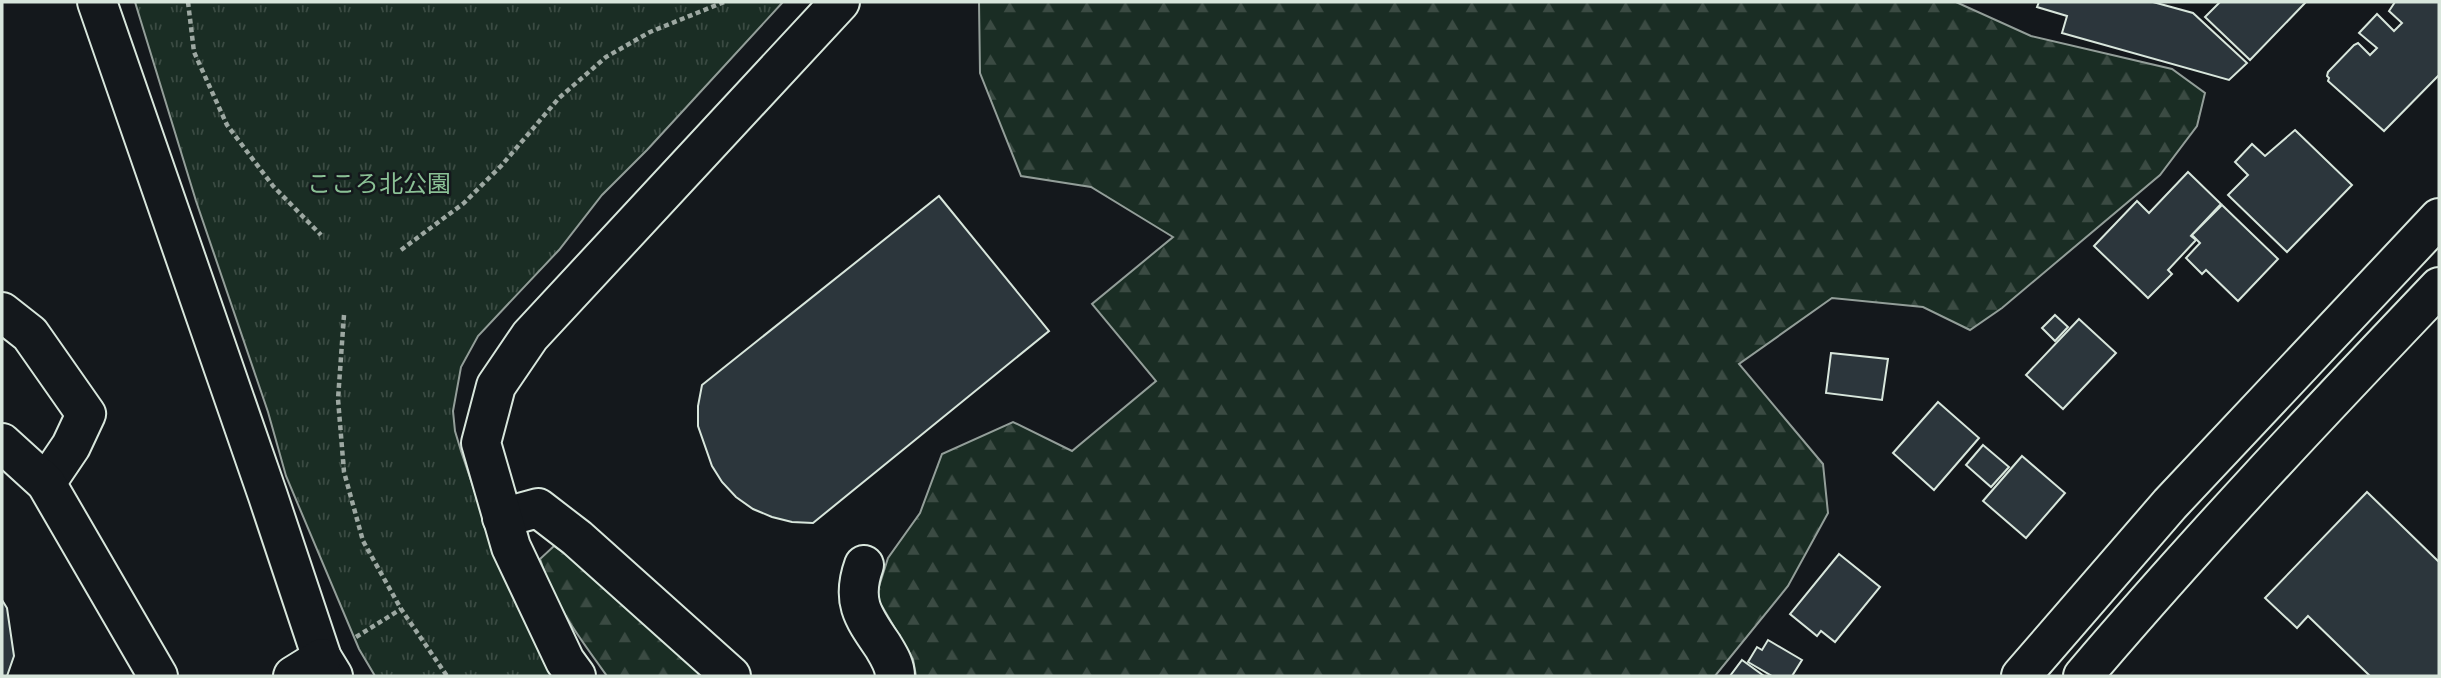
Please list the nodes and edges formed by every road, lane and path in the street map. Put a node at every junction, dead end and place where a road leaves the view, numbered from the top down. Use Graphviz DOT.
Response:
graph roads {
  1 [pos="97,2"];
  2 [pos="188,2"];
  3 [pos="724,2"];
  4 [pos="840,2"];
  5 [pos="2439,218"];
  6 [pos="321,234"];
  7 [pos="401,250"];
  8 [pos="2439,287"];
  9 [pos="2,312"];
  10 [pos="344,314"];
  11 [pos="2,443"];
  12 [pos="46,483"];
  13 [pos="502,518"];
  14 [pos="863,565"];
  15 [pos="401,609"];
  16 [pos="324,663"];
  17 [pos="159,676"];
  18 [pos="447,676"];
  19 [pos="576,676"];
  20 [pos="731,676"];
  21 [pos="895,676"];
  22 [pos="2021,676"];
  23 [pos="2083,676"];
  1 -- 16 [label="street"];
  2 -- 6 [label="path"];
  3 -- 7 [label="path"];
  4 -- 13 [label="street"];
  5 -- 22 [label="street"];
  8 -- 23 [label="street"];
  9 -- 12 [label="street"];
  10 -- 15 [label="path"];
  11 -- 12 [label="street"];
  12 -- 17 [label="street"];
  13 -- 19 [label="street"];
  13 -- 20 [label="street"];
  14 -- 21 [label="street"];
  15 -- 16 [label="path"];
  15 -- 18 [label="path"];
}
